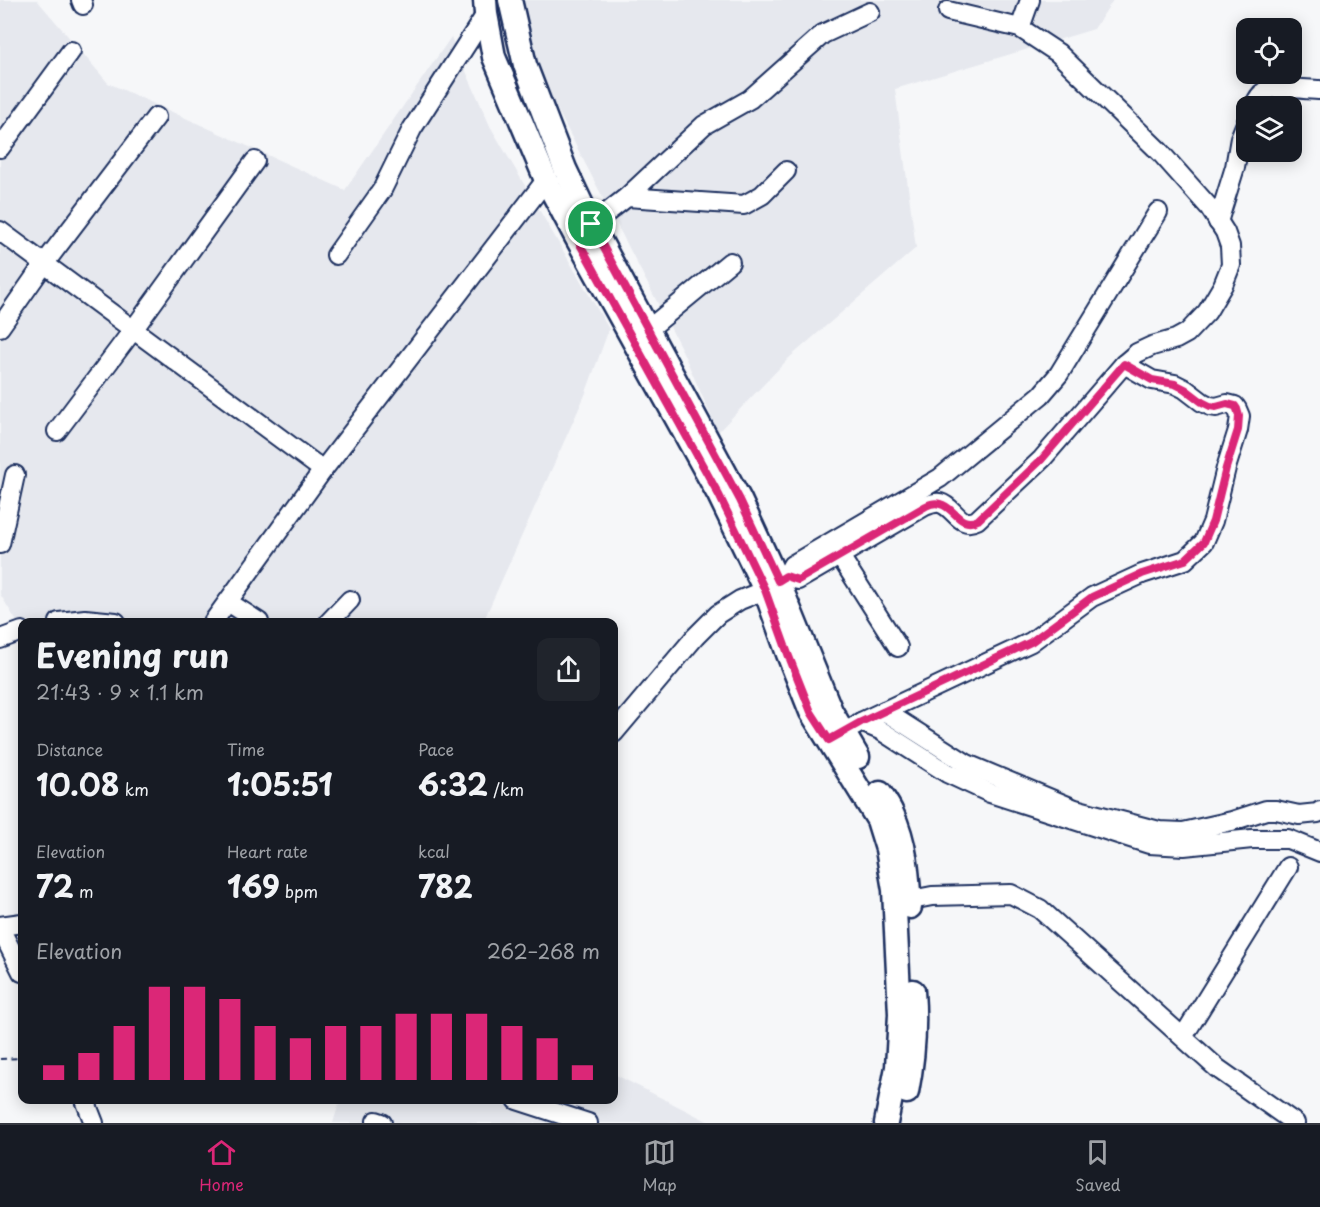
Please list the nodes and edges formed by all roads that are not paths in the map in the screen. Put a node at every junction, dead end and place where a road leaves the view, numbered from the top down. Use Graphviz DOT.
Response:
graph roads {
  1 [pos="510,0"];
  2 [pos="1030,0"];
  3 [pos="485,7"];
  4 [pos="948,11"];
  5 [pos="870,12"];
  6 [pos="1020,28"];
  7 [pos="71,51"];
  8 [pos="1320,90"];
  9 [pos="1259,96"];
  10 [pos="156,117"];
  11 [pos="0,148"];
  12 [pos="1236,160"];
  13 [pos="255,161"];
  14 [pos="786,171"];
  15 [pos="546,180"];
  16 [pos="627,197"];
  17 [pos="1158,212"];
  18 [pos="1218,222"];
  19 [pos="0,231"];
  20 [pos="583,231"];
  21 [pos="336,255"];
  22 [pos="730,262"];
  23 [pos="44,264"];
  24 [pos="0,327"];
  25 [pos="133,330"];
  26 [pos="640,335"];
  27 [pos="1124,364"];
  28 [pos="57,431"];
  29 [pos="323,470"];
  30 [pos="15,475"];
  31 [pos="0,544"];
  32 [pos="840,556"];
  33 [pos="776,583"];
  34 [pos="350,600"];
  35 [pos="228,602"];
  36 [pos="216,618"];
  37 [pos="253,618"];
  38 [pos="333,618"];
  39 [pos="898,647"];
  40 [pos="884,711"];
  41 [pos="618,729"];
  42 [pos="844,732"];
  43 [pos="1320,811"];
  44 [pos="1320,852"];
  45 [pos="1288,867"];
  46 [pos="902,902"];
  47 [pos="18,926"];
  48 [pos="2,936"];
  49 [pos="18,965"];
  50 [pos="1183,1037"];
  51 [pos="87,1104"];
  52 [pos="529,1104"];
  53 [pos="94,1123"];
  54 [pos="588,1123"];
  55 [pos="886,1123"];
  56 [pos="902,1123"];
  57 [pos="1295,1123"];
  1 -- 20 [label="main road"];
  2 -- 6 [label="street"];
  3 -- 15 [label="main road"];
  3 -- 21 [label="street"];
  4 -- 6 [label="street"];
  5 -- 16 [label="street"];
  6 -- 18 [label="street"];
  7 -- 11 [label="street"];
  8 -- 9 [label="street"];
  10 -- 23 [label="street"];
  12 -- 18 [label="street"];
  13 -- 25 [label="street"];
  14 -- 16 [label="street"];
  15 -- 20 [label="main road"];
  15 -- 29 [label="street"];
  16 -- 20 [label="street"];
  17 -- 33 [label="street"];
  18 -- 27 [label="street"];
  19 -- 23 [label="street"];
  20 -- 26 [label="main road"];
  22 -- 26 [label="street"];
  23 -- 24 [label="street"];
  23 -- 25 [label="street"];
  25 -- 28 [label="street"];
  25 -- 29 [label="street"];
  26 -- 33 [label="main road"];
  27 -- 32 [label="street"];
  27 -- 40 [label="street"];
  29 -- 35 [label="street"];
  30 -- 31 [label="street"];
  32 -- 33 [label="street"];
  32 -- 39 [label="street"];
  33 -- 41 [label="street"];
  33 -- 42 [label="main road"];
  34 -- 38 [label="street"];
  35 -- 36 [label="street"];
  35 -- 37 [label="street"];
  40 -- 42 [label="street"];
  40 -- 43 [label="street"];
  42 -- 44 [label="street"];
  42 -- 46 [label="main road"];
  45 -- 50 [label="street"];
  46 -- 50 [label="street"];
  46 -- 55 [label="main road"];
  46 -- 56 [label="main road"];
  47 -- 48 [label="street"];
  48 -- 49 [label="street"];
  50 -- 57 [label="street"];
  51 -- 53 [label="street"];
  52 -- 54 [label="street"];
}
